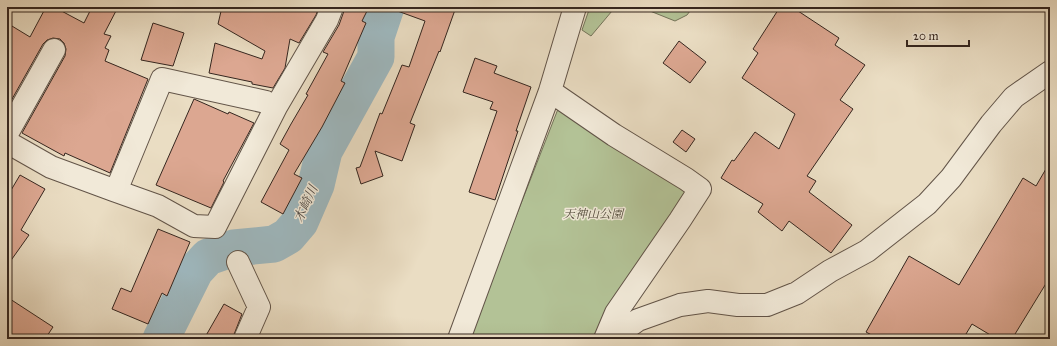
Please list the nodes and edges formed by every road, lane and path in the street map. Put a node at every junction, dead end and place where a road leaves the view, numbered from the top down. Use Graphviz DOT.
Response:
graph roads {
  1 [pos="332,7"];
  2 [pos="575,7"];
  3 [pos="54,50"];
  4 [pos="1050,72"];
  5 [pos="550,91"];
  6 [pos="276,107"];
  7 [pos="7,134"];
  8 [pos="7,142"];
  9 [pos="116,191"];
  10 [pos="238,262"];
  11 [pos="245,339"];
  12 [pos="460,339"];
  13 [pos="605,339"];
  14 [pos="611,339"];
  1 -- 6 [label="street"];
  2 -- 5 [label="street"];
  3 -- 7 [label="street"];
  4 -- 14 [label="street"];
  5 -- 12 [label="street"];
  5 -- 13 [label="street"];
  6 -- 9 [label="street"];
  6 -- 9 [label="street"];
  8 -- 9 [label="street"];
  10 -- 11 [label="street"];
}
